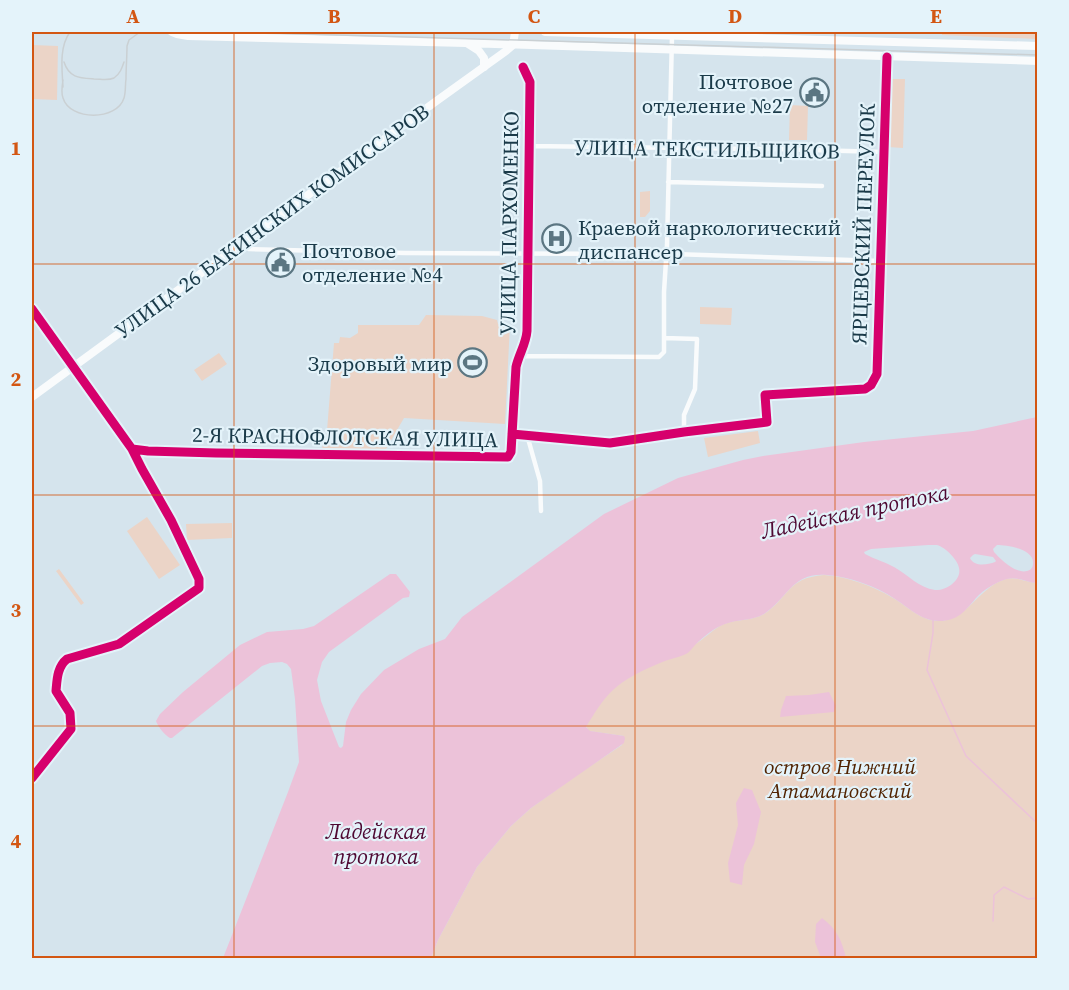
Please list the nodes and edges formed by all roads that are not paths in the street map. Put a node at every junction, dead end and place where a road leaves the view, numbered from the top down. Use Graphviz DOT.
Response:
graph roads {
  1 [pos="172,32"];
  2 [pos="515,32"];
  3 [pos="545,32"];
  4 [pos="672,36"];
  5 [pos="466,43"];
  6 [pos="513,45"];
  7 [pos="1038,45"];
  8 [pos="672,50"];
  9 [pos="887,57"];
  10 [pos="1038,61"];
  11 [pos="484,67"];
  12 [pos="523,67"];
  13 [pos="529,146"];
  14 [pos="668,148"];
  15 [pos="884,152"];
  16 [pos="668,182"];
  17 [pos="822,186"];
  18 [pos="238,245"];
  19 [pos="528,254"];
  20 [pos="666,254"];
  21 [pos="880,261"];
  22 [pos="32,309"];
  23 [pos="664,338"];
  24 [pos="519,356"];
  25 [pos="73,366"];
  26 [pos="865,389"];
  27 [pos="32,397"];
  28 [pos="684,432"];
  29 [pos="512,434"];
  30 [pos="527,435"];
  31 [pos="132,449"];
  32 [pos="541,511"];
  33 [pos="32,778"];
  1 -- 5 [label="main road"];
  2 -- 6 [label="main road"];
  3 -- 4 [label="main road"];
  4 -- 7 [label="main road"];
  4 -- 8 [label="street"];
  5 -- 6 [label="main road"];
  5 -- 11 [label="main road"];
  6 -- 8 [label="main road"];
  6 -- 11 [label="main road, УЛИЦА 26 БАКИНСКИХ КОМИССАРОВ"];
  8 -- 9 [label="main road"];
  8 -- 14 [label="street"];
  9 -- 10 [label="main road"];
  9 -- 15 [label="street, ЯРЦЕВСКИЙ ПЕРЕУЛОК"];
  11 -- 18 [label="main road, УЛИЦА 26 БАКИНСКИХ КОМИССАРОВ"];
  12 -- 13 [label="street, УЛИЦА ПАРХОМЕНКО"];
  13 -- 14 [label="street, УЛИЦА ТЕКСТИЛЬЩИКОВ"];
  13 -- 19 [label="street, УЛИЦА ПАРХОМЕНКО"];
  14 -- 15 [label="street, УЛИЦА ТЕКСТИЛЬЩИКОВ"];
  14 -- 16 [label="street"];
  15 -- 21 [label="street, ЯРЦЕВСКИЙ ПЕРЕУЛОК"];
  16 -- 17 [label="street"];
  16 -- 20 [label="street"];
  18 -- 19 [label="street"];
  18 -- 25 [label="main road, УЛИЦА 26 БАКИНСКИХ КОМИССАРОВ"];
  19 -- 20 [label="street"];
  19 -- 24 [label="street, УЛИЦА ПАРХОМЕНКО"];
  20 -- 21 [label="street"];
  20 -- 23 [label="street"];
  21 -- 26 [label="street, ЯРЦЕВСКИЙ ПЕРЕУЛОК"];
  22 -- 25 [label="street"];
  23 -- 24 [label="street"];
  23 -- 28 [label="street"];
  24 -- 29 [label="street, УЛИЦА ПАРХОМЕНКО"];
  25 -- 27 [label="main road, УЛИЦА 26 БАКИНСКИХ КОМИССАРОВ"];
  25 -- 31 [label="street"];
  26 -- 28 [label="street, 2-Я КРАСНОФЛОТСКАЯ УЛИЦА"];
  28 -- 30 [label="street, 2-Я КРАСНОФЛОТСКАЯ УЛИЦА"];
  29 -- 30 [label="street, 2-Я КРАСНОФЛОТСКАЯ УЛИЦА"];
  29 -- 31 [label="street, 2-Я КРАСНОФЛОТСКАЯ УЛИЦА"];
  30 -- 32 [label="street"];
  31 -- 33 [label="street"];
}
